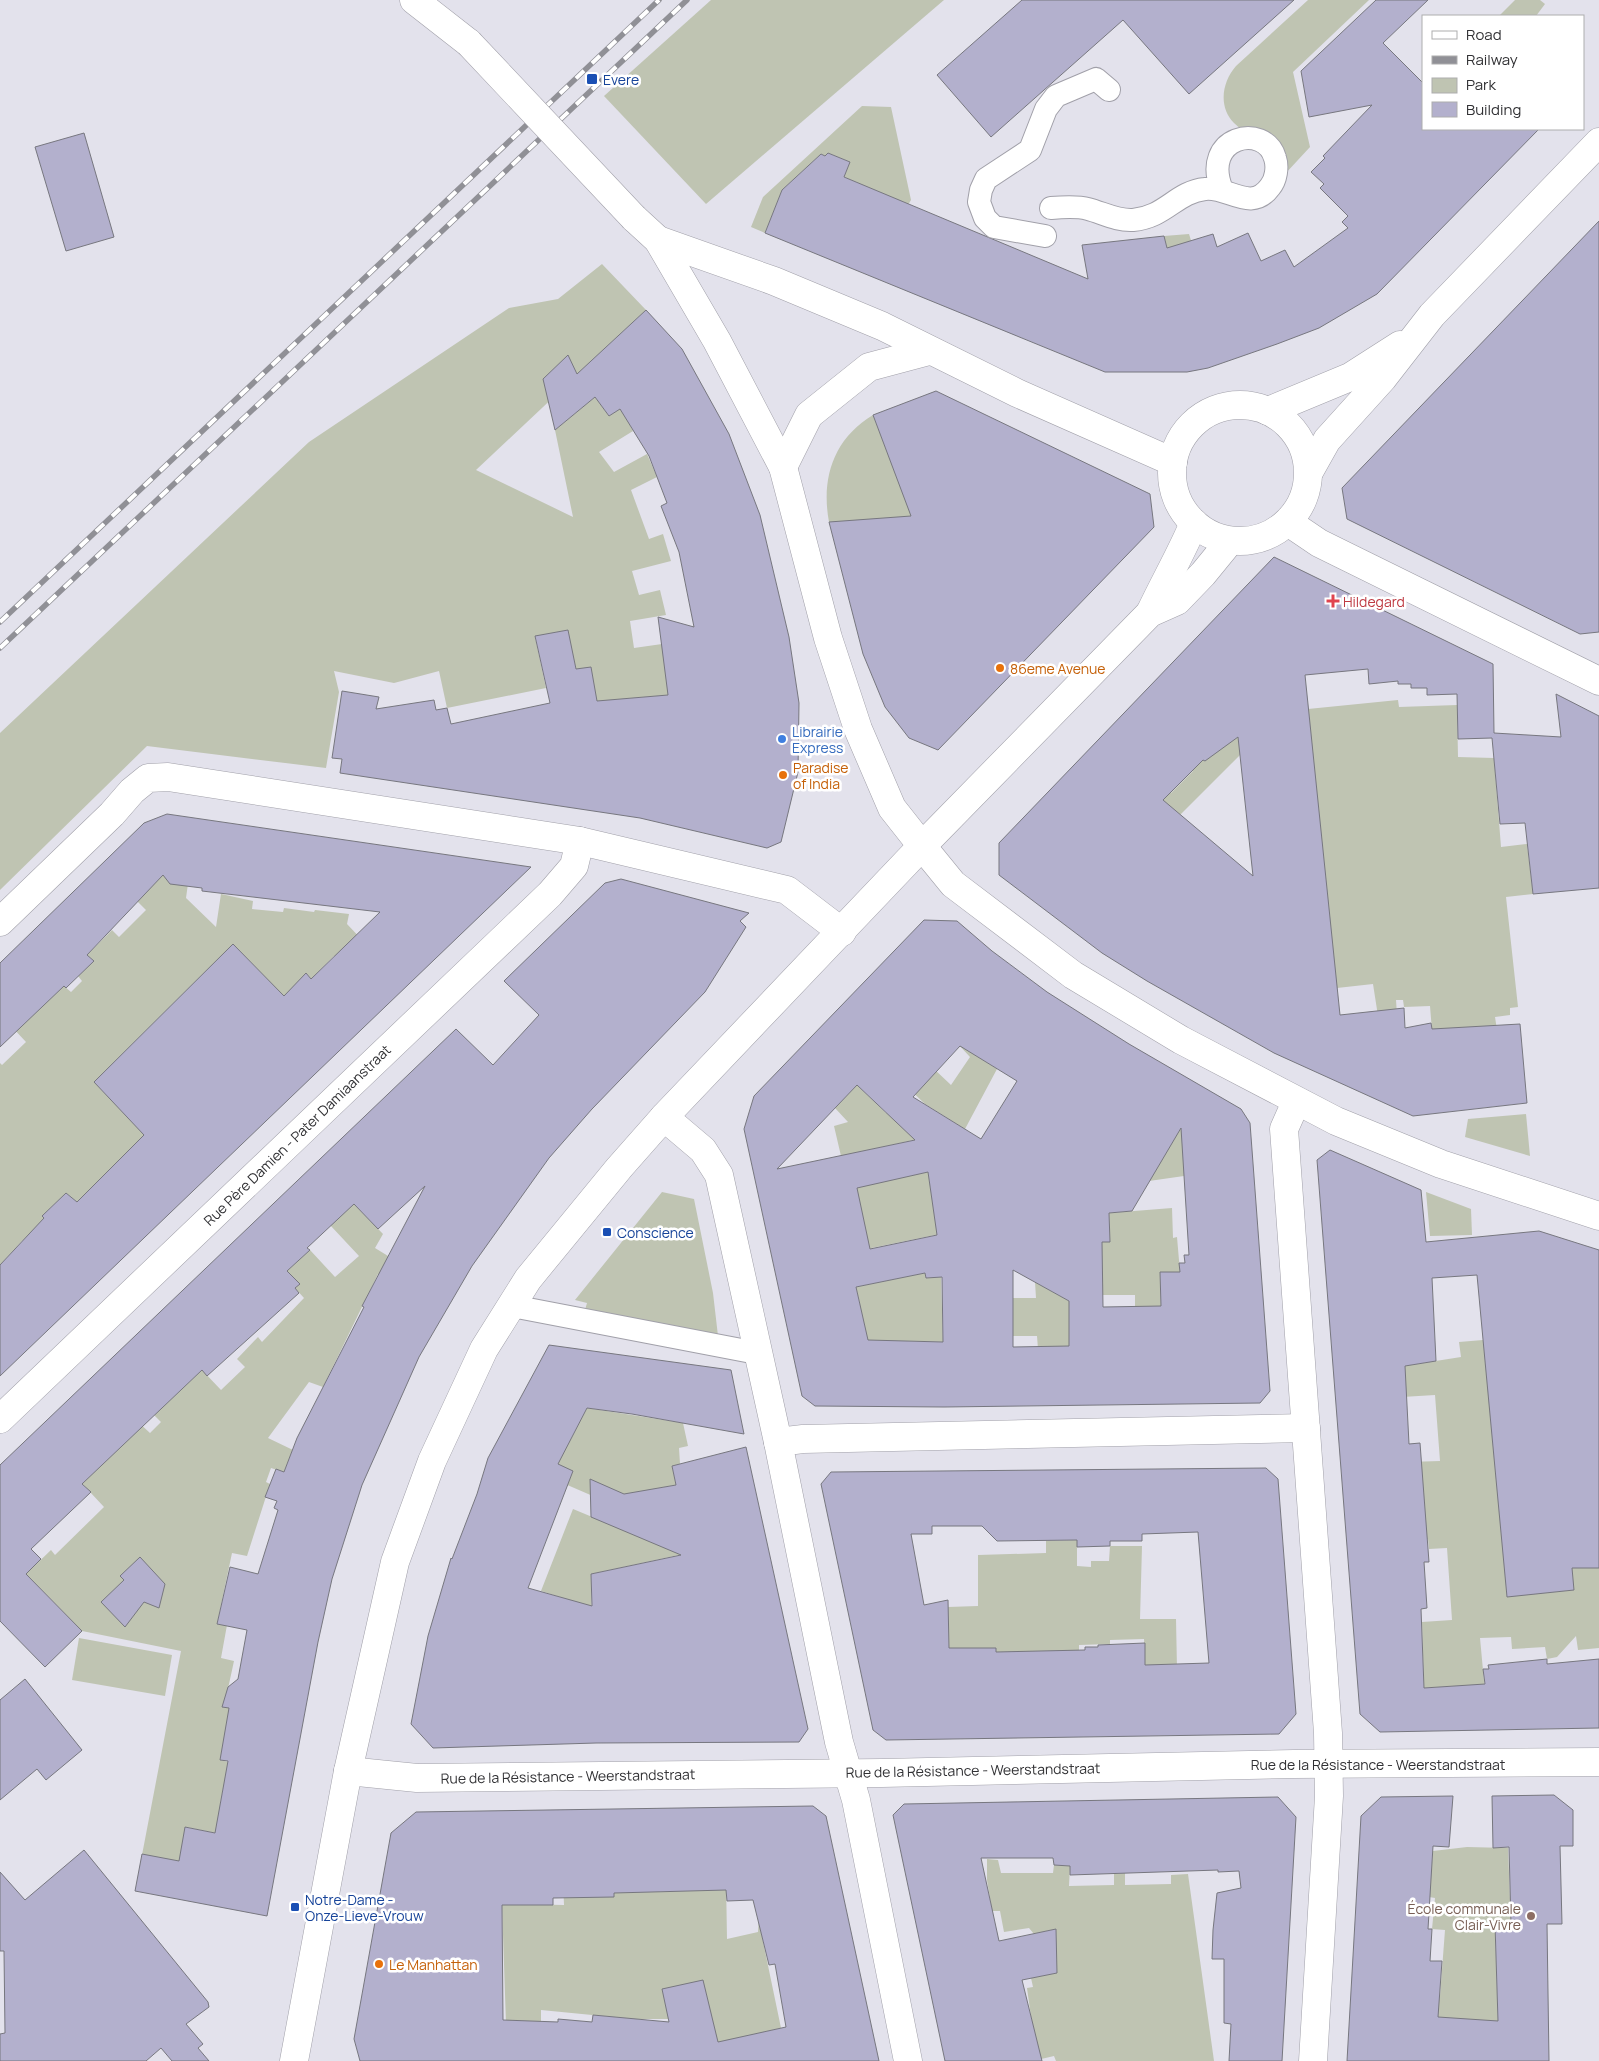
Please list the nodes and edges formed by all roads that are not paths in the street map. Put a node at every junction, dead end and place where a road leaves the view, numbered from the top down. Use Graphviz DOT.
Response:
graph roads {
  1 [pos="414,0"];
  2 [pos="438,0"];
  3 [pos="469,43"];
  4 [pos="1109,90"];
  5 [pos="1599,142"];
  6 [pos="1222,190"];
  7 [pos="1051,208"];
  8 [pos="1046,236"];
  9 [pos="658,240"];
  10 [pos="1413,336"];
  11 [pos="929,351"];
  12 [pos="1268,411"];
  13 [pos="1173,462"];
  14 [pos="783,467"];
  15 [pos="1309,472"];
  16 [pos="1288,522"];
  17 [pos="1194,523"];
  18 [pos="1230,541"];
  19 [pos="1150,613"];
  20 [pos="1599,681"];
  21 [pos="580,841"];
  22 [pos="922,846"];
  23 [pos="0,922"];
  24 [pos="842,932"];
  25 [pos="1296,1102"];
  26 [pos="664,1117"];
  27 [pos="1599,1216"];
  28 [pos="512,1306"];
  29 [pos="757,1353"];
  30 [pos="0,1419"];
  31 [pos="1306,1428"];
  32 [pos="778,1442"];
  33 [pos="1599,1762"];
  34 [pos="1328,1764"];
  35 [pos="348,1771"];
  36 [pos="848,1773"];
  37 [pos="294,2061"];
  38 [pos="908,2061"];
  39 [pos="1314,2061"];
  1 -- 3 [label="street"];
  2 -- 3 [label="street"];
  3 -- 9 [label="street, bridge"];
  4 -- 8 [label="street"];
  5 -- 10 [label="street"];
  6 -- 7 [label="street"];
  9 -- 11 [label="street"];
  9 -- 14 [label="street"];
  10 -- 12 [label="street"];
  10 -- 15 [label="street"];
  11 -- 13 [label="street"];
  11 -- 14 [label="street"];
  12 -- 13 [label="street"];
  12 -- 15 [label="street"];
  13 -- 17 [label="street"];
  14 -- 22 [label="street"];
  15 -- 16 [label="street"];
  16 -- 18 [label="street"];
  16 -- 20 [label="street"];
  17 -- 18 [label="street"];
  17 -- 19 [label="street"];
  18 -- 19 [label="street"];
  19 -- 22 [label="street"];
  21 -- 23 [label="street"];
  21 -- 24 [label="street"];
  21 -- 30 [label="street, Rue Père Damien - Pater Damiaanstraat"];
  22 -- 24 [label="street"];
  22 -- 25 [label="street"];
  24 -- 26 [label="street"];
  25 -- 27 [label="street"];
  25 -- 31 [label="street"];
  26 -- 28 [label="street"];
  26 -- 29 [label="street"];
  28 -- 29 [label="street"];
  28 -- 35 [label="street"];
  29 -- 32 [label="street"];
  31 -- 32 [label="street"];
  31 -- 34 [label="street"];
  32 -- 36 [label="street"];
  33 -- 34 [label="street, Rue de la Résistance - Weerstandstraat"];
  34 -- 36 [label="street, Rue de la Résistance - Weerstandstraat"];
  34 -- 39 [label="street"];
  35 -- 36 [label="street, Rue de la Résistance - Weerstandstraat"];
  35 -- 37 [label="street"];
  36 -- 38 [label="street"];
}
